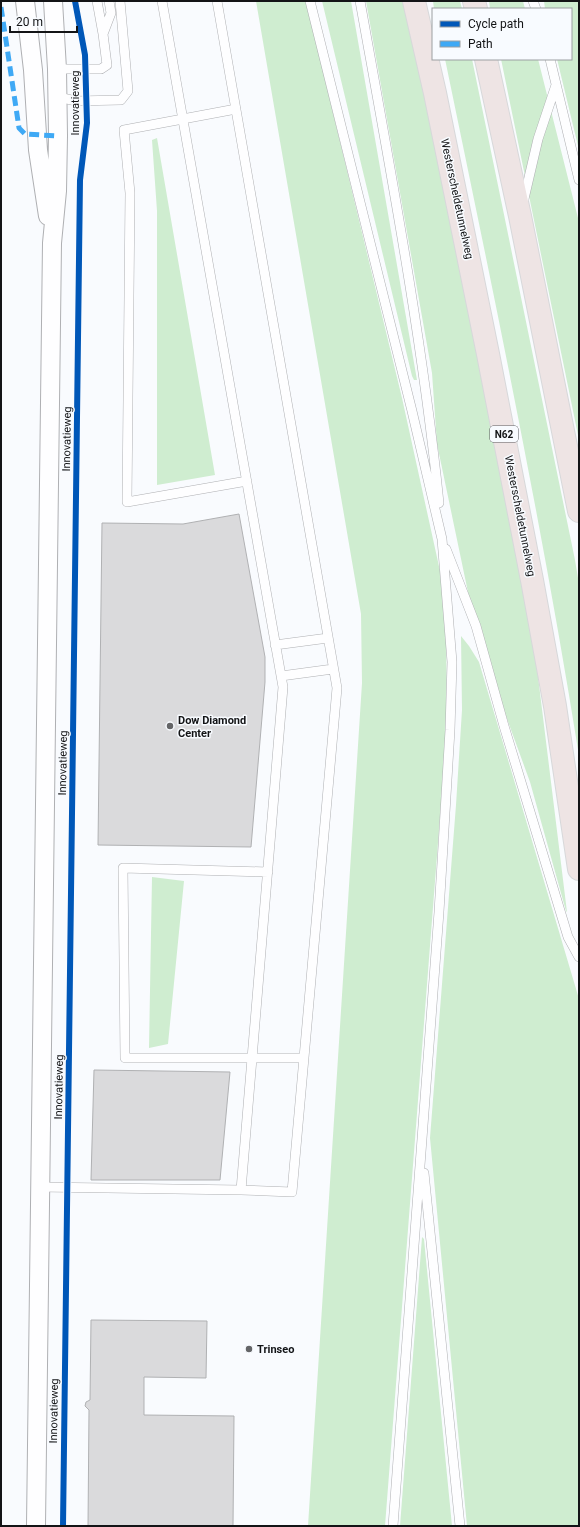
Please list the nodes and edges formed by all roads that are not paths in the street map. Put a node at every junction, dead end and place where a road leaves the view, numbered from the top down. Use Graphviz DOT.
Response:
graph roads {
  1 [pos="25,1"];
  2 [pos="53,1"];
  3 [pos="97,1"];
  4 [pos="109,1"];
  5 [pos="120,1"];
  6 [pos="162,1"];
  7 [pos="217,1"];
  8 [pos="310,1"];
  9 [pos="360,1"];
  10 [pos="414,1"];
  11 [pos="111,13"];
  12 [pos="123,30"];
  13 [pos="103,34"];
  14 [pos="486,60"];
  15 [pos="550,60"];
  16 [pos="33,70"];
  17 [pos="57,70"];
  18 [pos="556,85"];
  19 [pos="34,92"];
  20 [pos="58,97"];
  21 [pos="236,110"];
  22 [pos="183,119"];
  23 [pos="579,180"];
  24 [pos="520,216"];
  25 [pos="52,243"];
  26 [pos="247,481"];
  27 [pos="579,511"];
  28 [pos="442,540"];
  29 [pos="328,638"];
  30 [pos="276,645"];
  31 [pos="333,669"];
  32 [pos="281,676"];
  33 [pos="579,870"];
  34 [pos="268,872"];
  35 [pos="579,957"];
  36 [pos="252,1058"];
  37 [pos="304,1058"];
  38 [pos="421,1149"];
  39 [pos="40,1187"];
  40 [pos="241,1190"];
  41 [pos="36,1526"];
  42 [pos="393,1526"];
  43 [pos="460,1526"];
  1 -- 16 [label="street, Innovatieweg"];
  2 -- 17 [label="street, Innovatieweg"];
  3 -- 13 [label="lane"];
  4 -- 11 [label="lane"];
  5 -- 12 [label="lane"];
  6 -- 22 [label="lane"];
  7 -- 21 [label="lane"];
  8 -- 28 [label="lane"];
  9 -- 28 [label="lane"];
  10 -- 33 [label="highway, Westerscheldetunnelweg / N62"];
  11 -- 12 [label="lane"];
  11 -- 13 [label="lane"];
  12 -- 20 [label="lane"];
  13 -- 17 [label="lane"];
  14 -- 24 [label="highway"];
  15 -- 18 [label="lane"];
  16 -- 17 [label="street, Innovatieweg"];
  16 -- 19 [label="street, Innovatieweg"];
  17 -- 20 [label="street, Innovatieweg"];
  18 -- 23 [label="lane"];
  18 -- 24 [label="lane"];
  19 -- 20 [label="street, Innovatieweg"];
  19 -- 25 [label="street, Innovatieweg"];
  20 -- 25 [label="street, Innovatieweg"];
  21 -- 22 [label="lane"];
  21 -- 29 [label="lane"];
  22 -- 26 [label="lane"];
  22 -- 26 [label="lane"];
  24 -- 27 [label="highway"];
  25 -- 39 [label="street, Innovatieweg"];
  26 -- 30 [label="lane"];
  28 -- 35 [label="lane"];
  28 -- 38 [label="lane"];
  29 -- 30 [label="lane"];
  29 -- 31 [label="lane"];
  30 -- 32 [label="lane"];
  31 -- 32 [label="lane"];
  31 -- 37 [label="lane"];
  32 -- 34 [label="lane"];
  34 -- 36 [label="lane"];
  34 -- 36 [label="lane"];
  36 -- 37 [label="lane"];
  36 -- 40 [label="lane"];
  37 -- 40 [label="lane"];
  38 -- 42 [label="lane"];
  38 -- 43 [label="lane"];
  39 -- 40 [label="lane"];
  39 -- 41 [label="street, Innovatieweg"];
}
